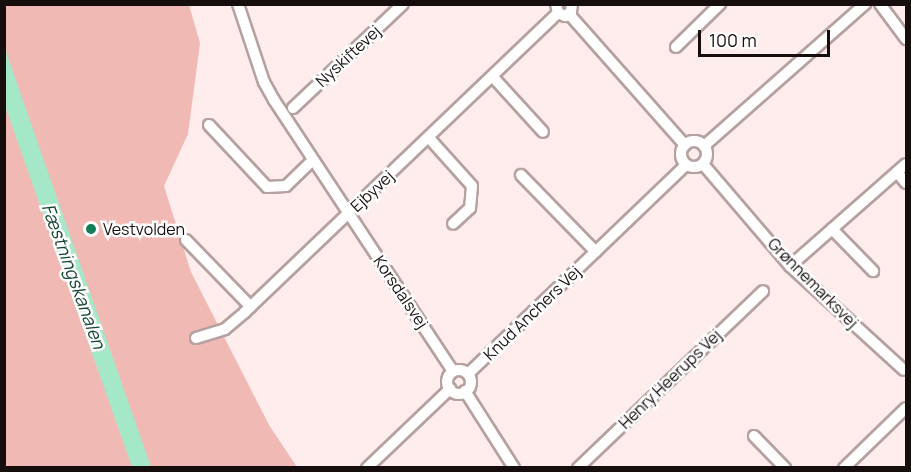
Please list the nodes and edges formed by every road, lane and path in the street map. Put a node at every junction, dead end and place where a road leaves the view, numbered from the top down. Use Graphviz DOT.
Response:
graph roads {
  1 [pos="238,4"];
  2 [pos="403,4"];
  3 [pos="720,4"];
  4 [pos="865,4"];
  5 [pos="880,4"];
  6 [pos="564,9"];
  7 [pos="906,39"];
  8 [pos="676,47"];
  9 [pos="493,77"];
  10 [pos="293,108"];
  11 [pos="209,125"];
  12 [pos="543,132"];
  13 [pos="429,138"];
  14 [pos="685,145"];
  15 [pos="704,146"];
  16 [pos="312,161"];
  17 [pos="703,164"];
  18 [pos="906,164"];
  19 [pos="686,165"];
  20 [pos="897,172"];
  21 [pos="520,175"];
  22 [pos="906,183"];
  23 [pos="348,214"];
  24 [pos="453,224"];
  25 [pos="832,229"];
  26 [pos="186,240"];
  27 [pos="596,252"];
  28 [pos="790,266"];
  29 [pos="873,271"];
  30 [pos="763,291"];
  31 [pos="251,307"];
  32 [pos="196,338"];
  33 [pos="904,370"];
  34 [pos="453,371"];
  35 [pos="468,374"];
  36 [pos="450,389"];
  37 [pos="465,391"];
  38 [pos="906,408"];
  39 [pos="754,436"];
  40 [pos="367,468"];
  41 [pos="514,468"];
  42 [pos="578,468"];
  43 [pos="785,468"];
  44 [pos="844,468"];
  1 -- 16 [label="street, Korsdalsvej"];
  2 -- 10 [label="street, Nyskiftevej"];
  3 -- 8 [label="street"];
  4 -- 15 [label="street"];
  5 -- 7 [label="street"];
  6 -- 9 [label="street, Ejbyvej"];
  6 -- 14 [label="street"];
  9 -- 12 [label="street"];
  9 -- 13 [label="street, Ejbyvej"];
  11 -- 16 [label="street"];
  13 -- 23 [label="street, Ejbyvej"];
  13 -- 24 [label="street"];
  14 -- 15 [label="street"];
  14 -- 19 [label="street"];
  15 -- 17 [label="street"];
  16 -- 23 [label="street, Korsdalsvej"];
  17 -- 19 [label="street"];
  17 -- 28 [label="street, Grønnemarksvej"];
  18 -- 20 [label="street"];
  19 -- 27 [label="street, Knud Anchers Vej"];
  20 -- 22 [label="street"];
  20 -- 25 [label="street"];
  21 -- 27 [label="street, Knud Anchers Vej"];
  23 -- 31 [label="street, Ejbyvej"];
  23 -- 34 [label="street, Korsdalsvej"];
  25 -- 28 [label="street"];
  25 -- 29 [label="street"];
  26 -- 31 [label="street"];
  27 -- 35 [label="street, Knud Anchers Vej"];
  28 -- 33 [label="street, Grønnemarksvej"];
  30 -- 42 [label="street, Henry Heerups Vej"];
  31 -- 32 [label="street, Ejbyvej"];
  34 -- 35 [label="street"];
  34 -- 36 [label="street"];
  35 -- 37 [label="street"];
  36 -- 37 [label="street"];
  36 -- 40 [label="street"];
  37 -- 41 [label="street"];
  38 -- 44 [label="street"];
  39 -- 43 [label="street"];
}
